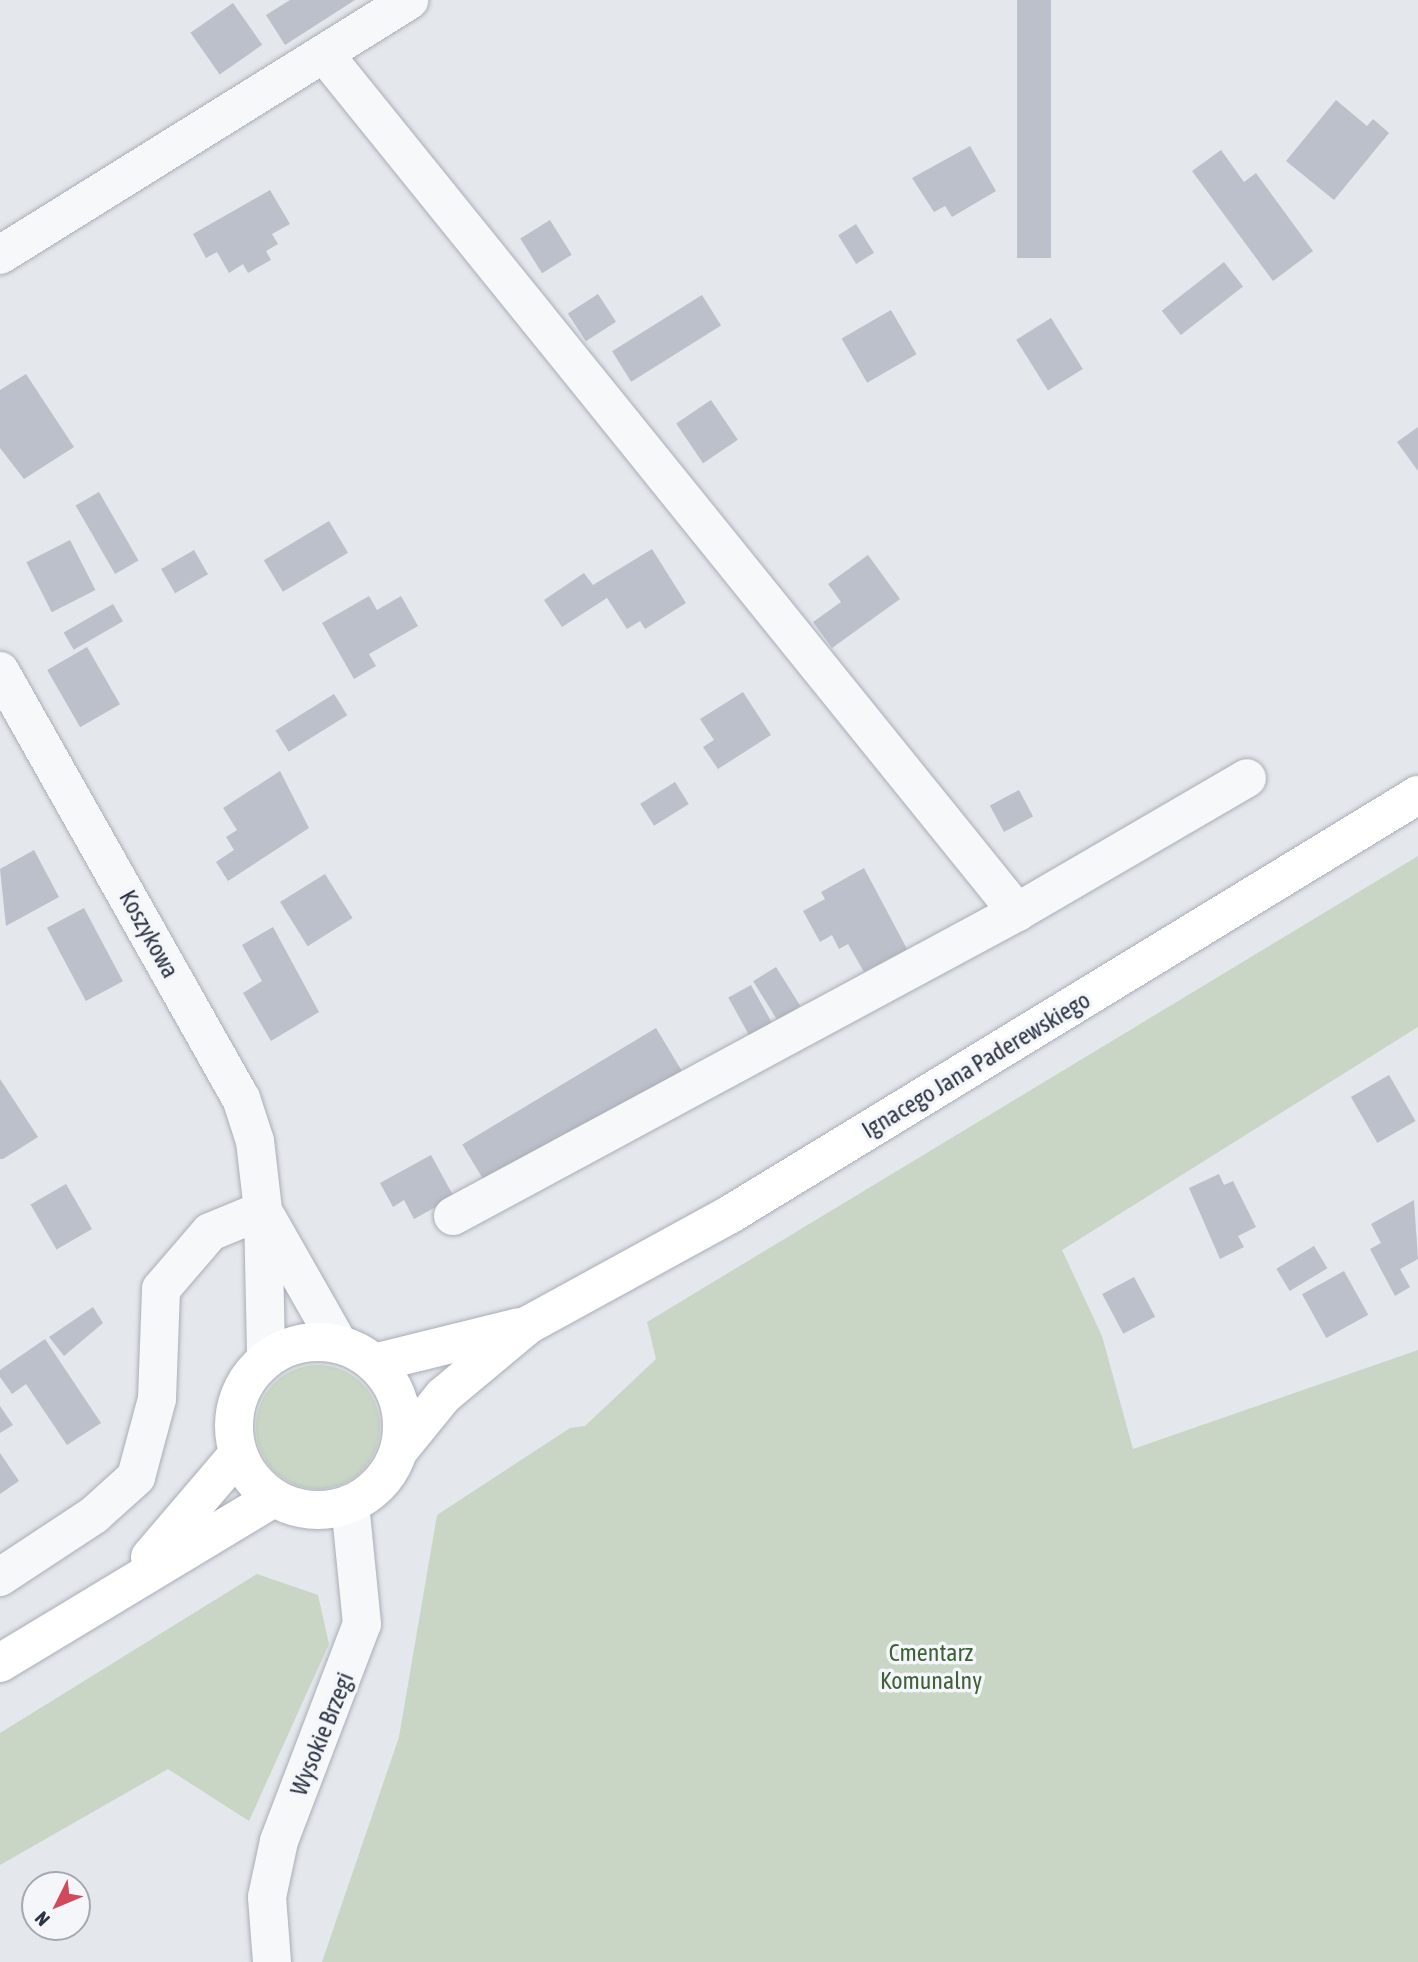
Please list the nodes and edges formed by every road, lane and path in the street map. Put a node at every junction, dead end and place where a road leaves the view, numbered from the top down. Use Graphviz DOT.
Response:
graph roads {
  1 [pos="409,0"];
  2 [pos="325,55"];
  3 [pos="0,255"];
  4 [pos="0,671"];
  5 [pos="1247,778"];
  6 [pos="1418,795"];
  7 [pos="1017,912"];
  8 [pos="263,1210"];
  9 [pos="453,1216"];
  10 [pos="528,1325"];
  11 [pos="338,1343"];
  12 [pos="266,1358"];
  13 [pos="374,1363"];
  14 [pos="400,1449"];
  15 [pos="238,1454"];
  16 [pos="273,1498"];
  17 [pos="350,1504"];
  18 [pos="0,1577"];
  19 [pos="133,1577"];
  20 [pos="0,1663"];
  21 [pos="272,1962"];
  1 -- 2 [label="street"];
  2 -- 3 [label="street"];
  2 -- 7 [label="street"];
  4 -- 8 [label="street, Koszykowa"];
  5 -- 7 [label="street"];
  6 -- 10 [label="main road, Ignacego Jana Paderewskiego"];
  7 -- 9 [label="street"];
  8 -- 11 [label="street, Koszykowa"];
  8 -- 12 [label="street, Koszykowa"];
  8 -- 18 [label="street"];
  10 -- 13 [label="main road, Ignacego Jana Paderewskiego"];
  10 -- 14 [label="main road, Ignacego Jana Paderewskiego"];
  11 -- 12 [label="main road"];
  11 -- 13 [label="main road"];
  12 -- 15 [label="main road"];
  13 -- 14 [label="main road"];
  14 -- 17 [label="main road"];
  15 -- 16 [label="main road"];
  15 -- 19 [label="main road"];
  16 -- 17 [label="main road"];
  16 -- 19 [label="main road"];
  17 -- 21 [label="street, Wysokie Brzegi"];
  19 -- 20 [label="main road"];
}
